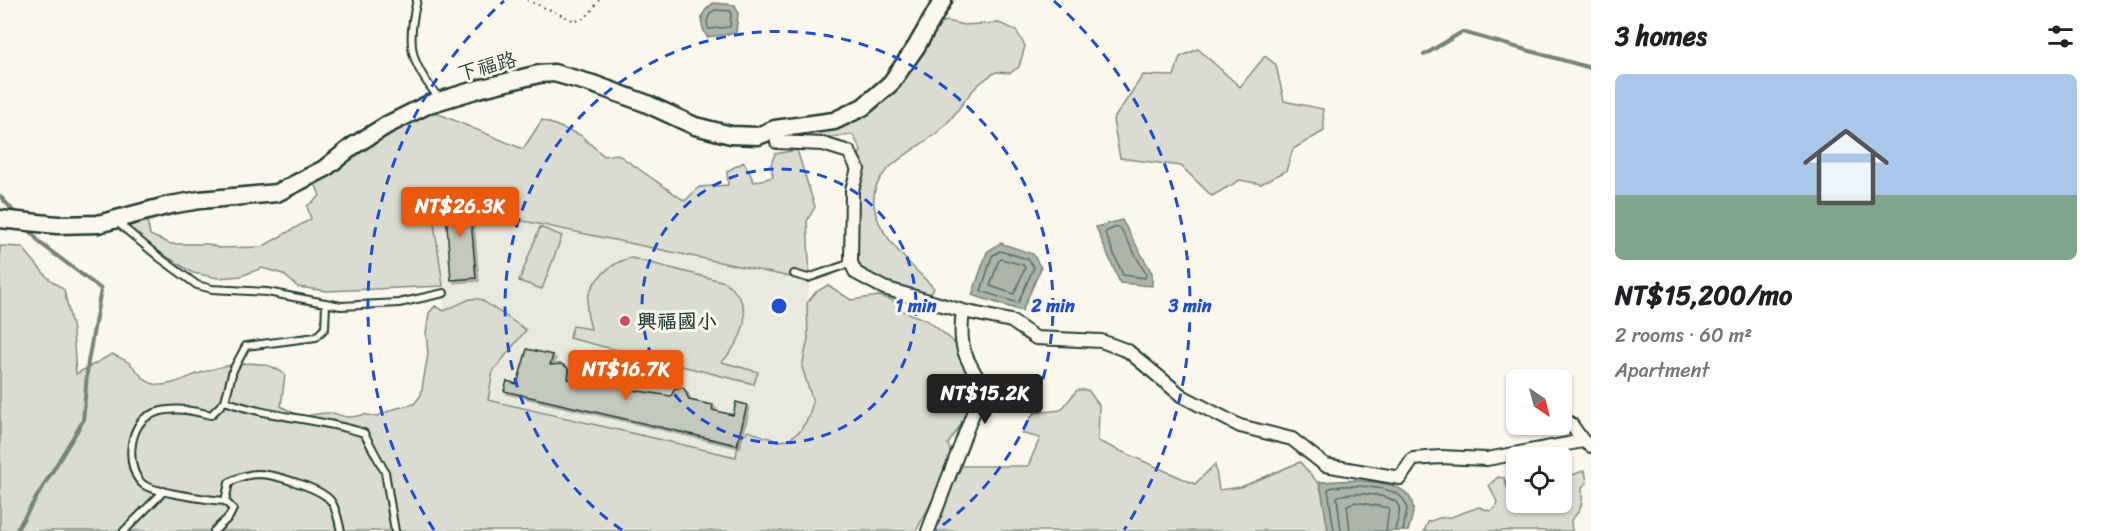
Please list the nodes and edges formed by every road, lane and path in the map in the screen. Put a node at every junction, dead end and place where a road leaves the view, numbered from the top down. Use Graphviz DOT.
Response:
graph roads {
  1 [pos="417,0"];
  2 [pos="527,0"];
  3 [pos="599,0"];
  4 [pos="943,0"];
  5 [pos="441,100"];
  6 [pos="775,129"];
  7 [pos="0,219"];
  8 [pos="116,220"];
  9 [pos="851,263"];
  10 [pos="794,274"];
  11 [pos="444,293"];
  12 [pos="326,303"];
  13 [pos="963,311"];
  14 [pos="225,401"];
  15 [pos="1572,425"];
  16 [pos="1587,443"];
  17 [pos="164,490"];
  18 [pos="225,501"];
  19 [pos="124,531"];
  20 [pos="214,531"];
  21 [pos="341,531"];
  22 [pos="395,531"];
  23 [pos="928,531"];
  1 -- 5 [label="lane"];
  2 -- 3 [label="path"];
  4 -- 6 [label="main road, 下福路"];
  5 -- 6 [label="main road, 下福路"];
  5 -- 8 [label="main road, 下福路"];
  6 -- 9 [label="street"];
  7 -- 8 [label="main road, 下福路"];
  8 -- 12 [label="lane"];
  9 -- 10 [label="lane"];
  9 -- 13 [label="street"];
  11 -- 12 [label="lane"];
  12 -- 14 [label="lane"];
  13 -- 16 [label="street"];
  13 -- 23 [label="street"];
  14 -- 17 [label="lane"];
  14 -- 22 [label="lane"];
  15 -- 16 [label="street"];
  17 -- 18 [label="lane"];
  17 -- 19 [label="lane"];
  18 -- 20 [label="lane"];
  18 -- 21 [label="lane"];
}
